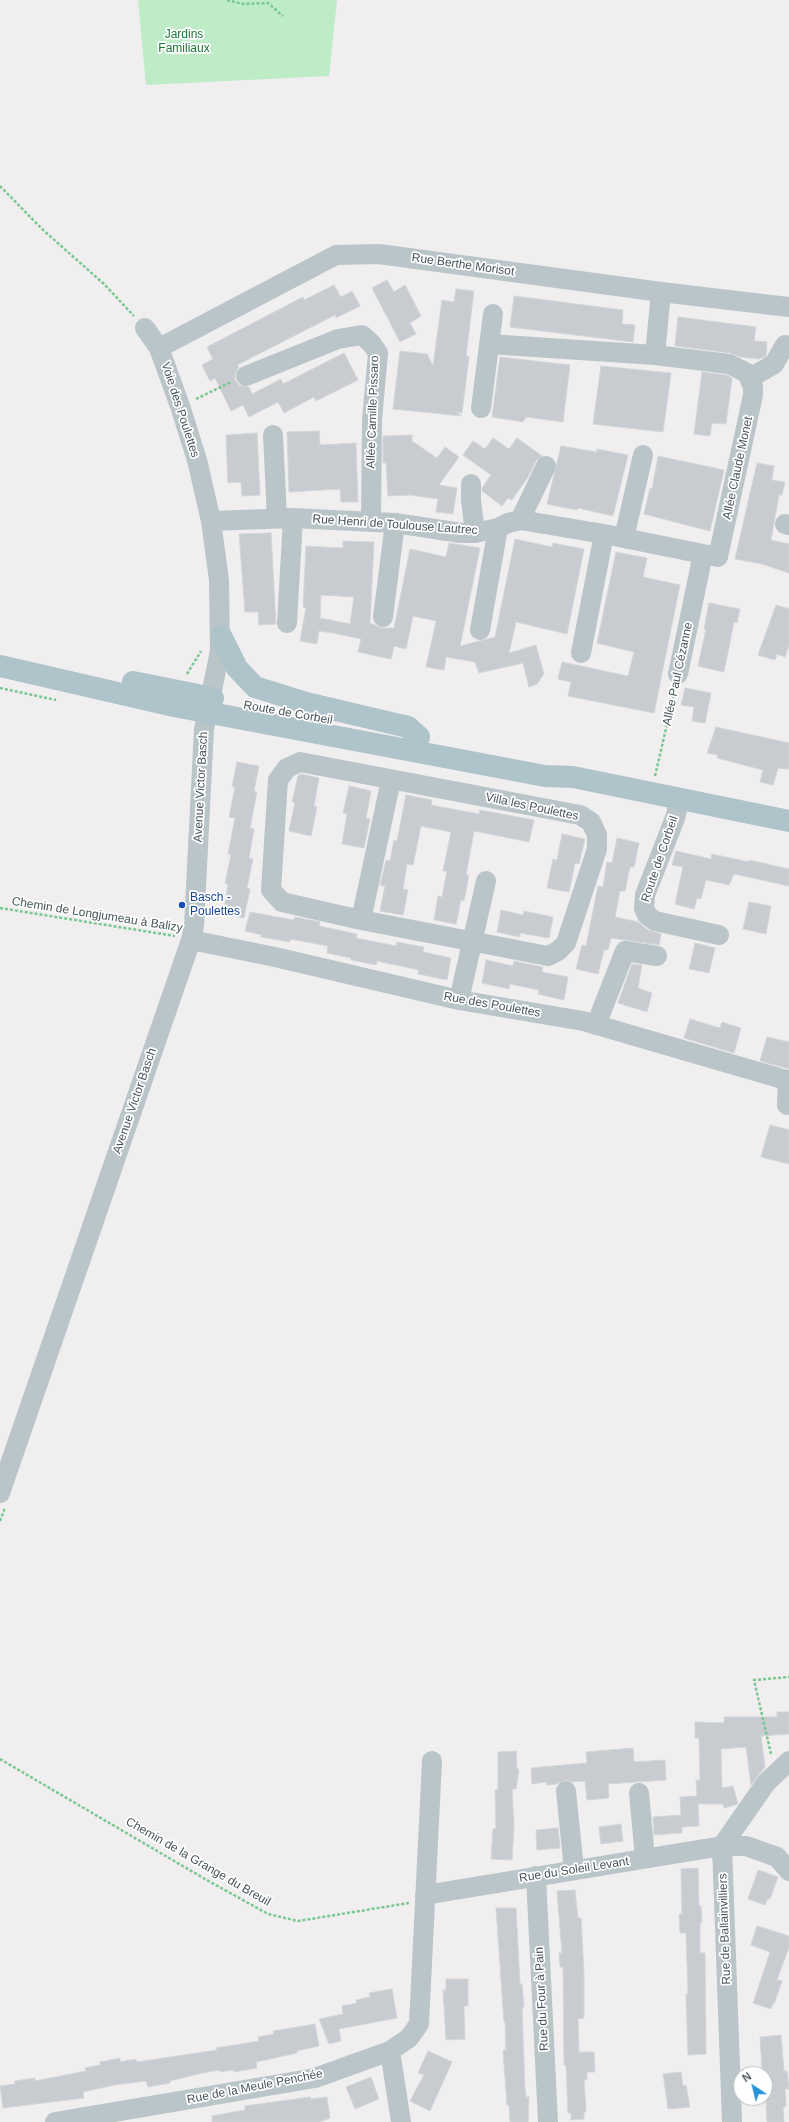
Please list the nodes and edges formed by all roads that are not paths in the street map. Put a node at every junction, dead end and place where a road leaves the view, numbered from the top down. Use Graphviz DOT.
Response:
graph roads {
  1 [pos="661,292"];
  2 [pos="789,307"];
  3 [pos="493,314"];
  4 [pos="145,328"];
  5 [pos="489,344"];
  6 [pos="785,345"];
  7 [pos="159,348"];
  8 [pos="655,355"];
  9 [pos="246,376"];
  10 [pos="750,378"];
  11 [pos="480,408"];
  12 [pos="273,435"];
  13 [pos="644,455"];
  14 [pos="546,466"];
  15 [pos="471,484"];
  16 [pos="285,518"];
  17 [pos="520,520"];
  18 [pos="211,521"];
  19 [pos="371,522"];
  20 [pos="395,523"];
  21 [pos="498,528"];
  22 [pos="475,533"];
  23 [pos="604,534"];
  24 [pos="624,538"];
  25 [pos="711,556"];
  26 [pos="383,617"];
  27 [pos="287,623"];
  28 [pos="480,630"];
  29 [pos="221,636"];
  30 [pos="581,653"];
  31 [pos="0,659"];
  32 [pos="0,666"];
  33 [pos="678,674"];
  34 [pos="209,704"];
  35 [pos="419,737"];
  36 [pos="573,777"];
  37 [pos="391,780"];
  38 [pos="680,799"];
  39 [pos="789,821"];
  40 [pos="486,881"];
  41 [pos="361,920"];
  42 [pos="719,935"];
  43 [pos="191,940"];
  44 [pos="472,942"];
  45 [pos="657,956"];
  46 [pos="459,1000"];
  47 [pos="596,1025"];
  48 [pos="788,1080"];
  49 [pos="787,1105"];
  50 [pos="0,1493"];
  51 [pos="432,1761"];
  52 [pos="789,1761"];
  53 [pos="566,1792"];
  54 [pos="639,1793"];
  55 [pos="722,1846"];
  56 [pos="645,1858"];
  57 [pos="574,1870"];
  58 [pos="789,1871"];
  59 [pos="536,1876"];
  60 [pos="425,1895"];
  61 [pos="390,2051"];
  62 [pos="135,2115"];
  63 [pos="55,2122"];
  64 [pos="401,2122"];
  65 [pos="548,2122"];
  66 [pos="732,2122"];
  1 -- 2 [label="street, Rue Berthe Morisot"];
  1 -- 7 [label="street, Rue Berthe Morisot"];
  1 -- 8 [label="street"];
  3 -- 5 [label="street"];
  4 -- 7 [label="street, Voie des Poulettes"];
  5 -- 8 [label="street"];
  5 -- 11 [label="street"];
  6 -- 10 [label="street"];
  7 -- 18 [label="street, Voie des Poulettes"];
  8 -- 10 [label="street"];
  9 -- 19 [label="street, Allée Camille Pissaro"];
  10 -- 25 [label="street, Allée Claude Monet"];
  12 -- 16 [label="street"];
  13 -- 24 [label="street"];
  14 -- 17 [label="street"];
  15 -- 22 [label="street"];
  16 -- 18 [label="street, Rue Henri de Toulouse Lautrec"];
  16 -- 19 [label="street, Rue Henri de Toulouse Lautrec"];
  16 -- 27 [label="street"];
  17 -- 21 [label="street, Rue Henri de Toulouse Lautrec"];
  17 -- 23 [label="street, Rue Henri de Toulouse Lautrec"];
  18 -- 29 [label="street, Voie des Poulettes"];
  19 -- 20 [label="street, Rue Henri de Toulouse Lautrec"];
  20 -- 22 [label="street, Rue Henri de Toulouse Lautrec"];
  20 -- 26 [label="street"];
  21 -- 22 [label="street, Rue Henri de Toulouse Lautrec"];
  21 -- 28 [label="street"];
  23 -- 24 [label="street, Rue Henri de Toulouse Lautrec"];
  23 -- 30 [label="street"];
  24 -- 25 [label="street, Rue Henri de Toulouse Lautrec"];
  25 -- 33 [label="street, Allée Paul Cézanne"];
  29 -- 34 [label="street, Voie des Poulettes"];
  29 -- 35 [label="main road"];
  31 -- 34 [label="main road, Route de Corbeil"];
  32 -- 34 [label="main road, Route de Corbeil"];
  34 -- 35 [label="main road, Route de Corbeil"];
  34 -- 36 [label="main road, Route de Corbeil"];
  34 -- 43 [label="street, Avenue Victor Basch"];
  35 -- 36 [label="main road, Route de Corbeil"];
  36 -- 38 [label="main road, Route de Corbeil"];
  37 -- 41 [label="street"];
  37 -- 41 [label="street, Villa les Poulettes"];
  37 -- 44 [label="street, Villa les Poulettes"];
  38 -- 39 [label="main road, Route de Corbeil"];
  38 -- 42 [label="street, Route de Corbeil"];
  40 -- 44 [label="street"];
  41 -- 44 [label="street, Villa les Poulettes"];
  43 -- 46 [label="street, Rue des Poulettes"];
  43 -- 50 [label="street, Avenue Victor Basch"];
  44 -- 46 [label="street"];
  45 -- 47 [label="street"];
  46 -- 47 [label="street, Rue des Poulettes"];
  47 -- 48 [label="street, Rue des Poulettes"];
  48 -- 49 [label="street"];
  51 -- 60 [label="street, Rue de la Meule Penchée"];
  52 -- 55 [label="street"];
  53 -- 57 [label="street"];
  54 -- 56 [label="street"];
  55 -- 56 [label="street, Rue du Soleil Levant"];
  55 -- 58 [label="street, Rue du Soleil Levant"];
  55 -- 66 [label="street, Rue de Ballainvilliers"];
  56 -- 57 [label="street, Rue du Soleil Levant"];
  57 -- 59 [label="street, Rue du Soleil Levant"];
  59 -- 60 [label="street, Rue du Soleil Levant"];
  59 -- 65 [label="street, Rue du Four à Pain"];
  60 -- 61 [label="street, Rue de la Meule Penchée"];
  61 -- 62 [label="street, Rue de la Meule Penchée"];
  61 -- 64 [label="street"];
  62 -- 63 [label="street, Rue de la Meule Penchée"];
}
